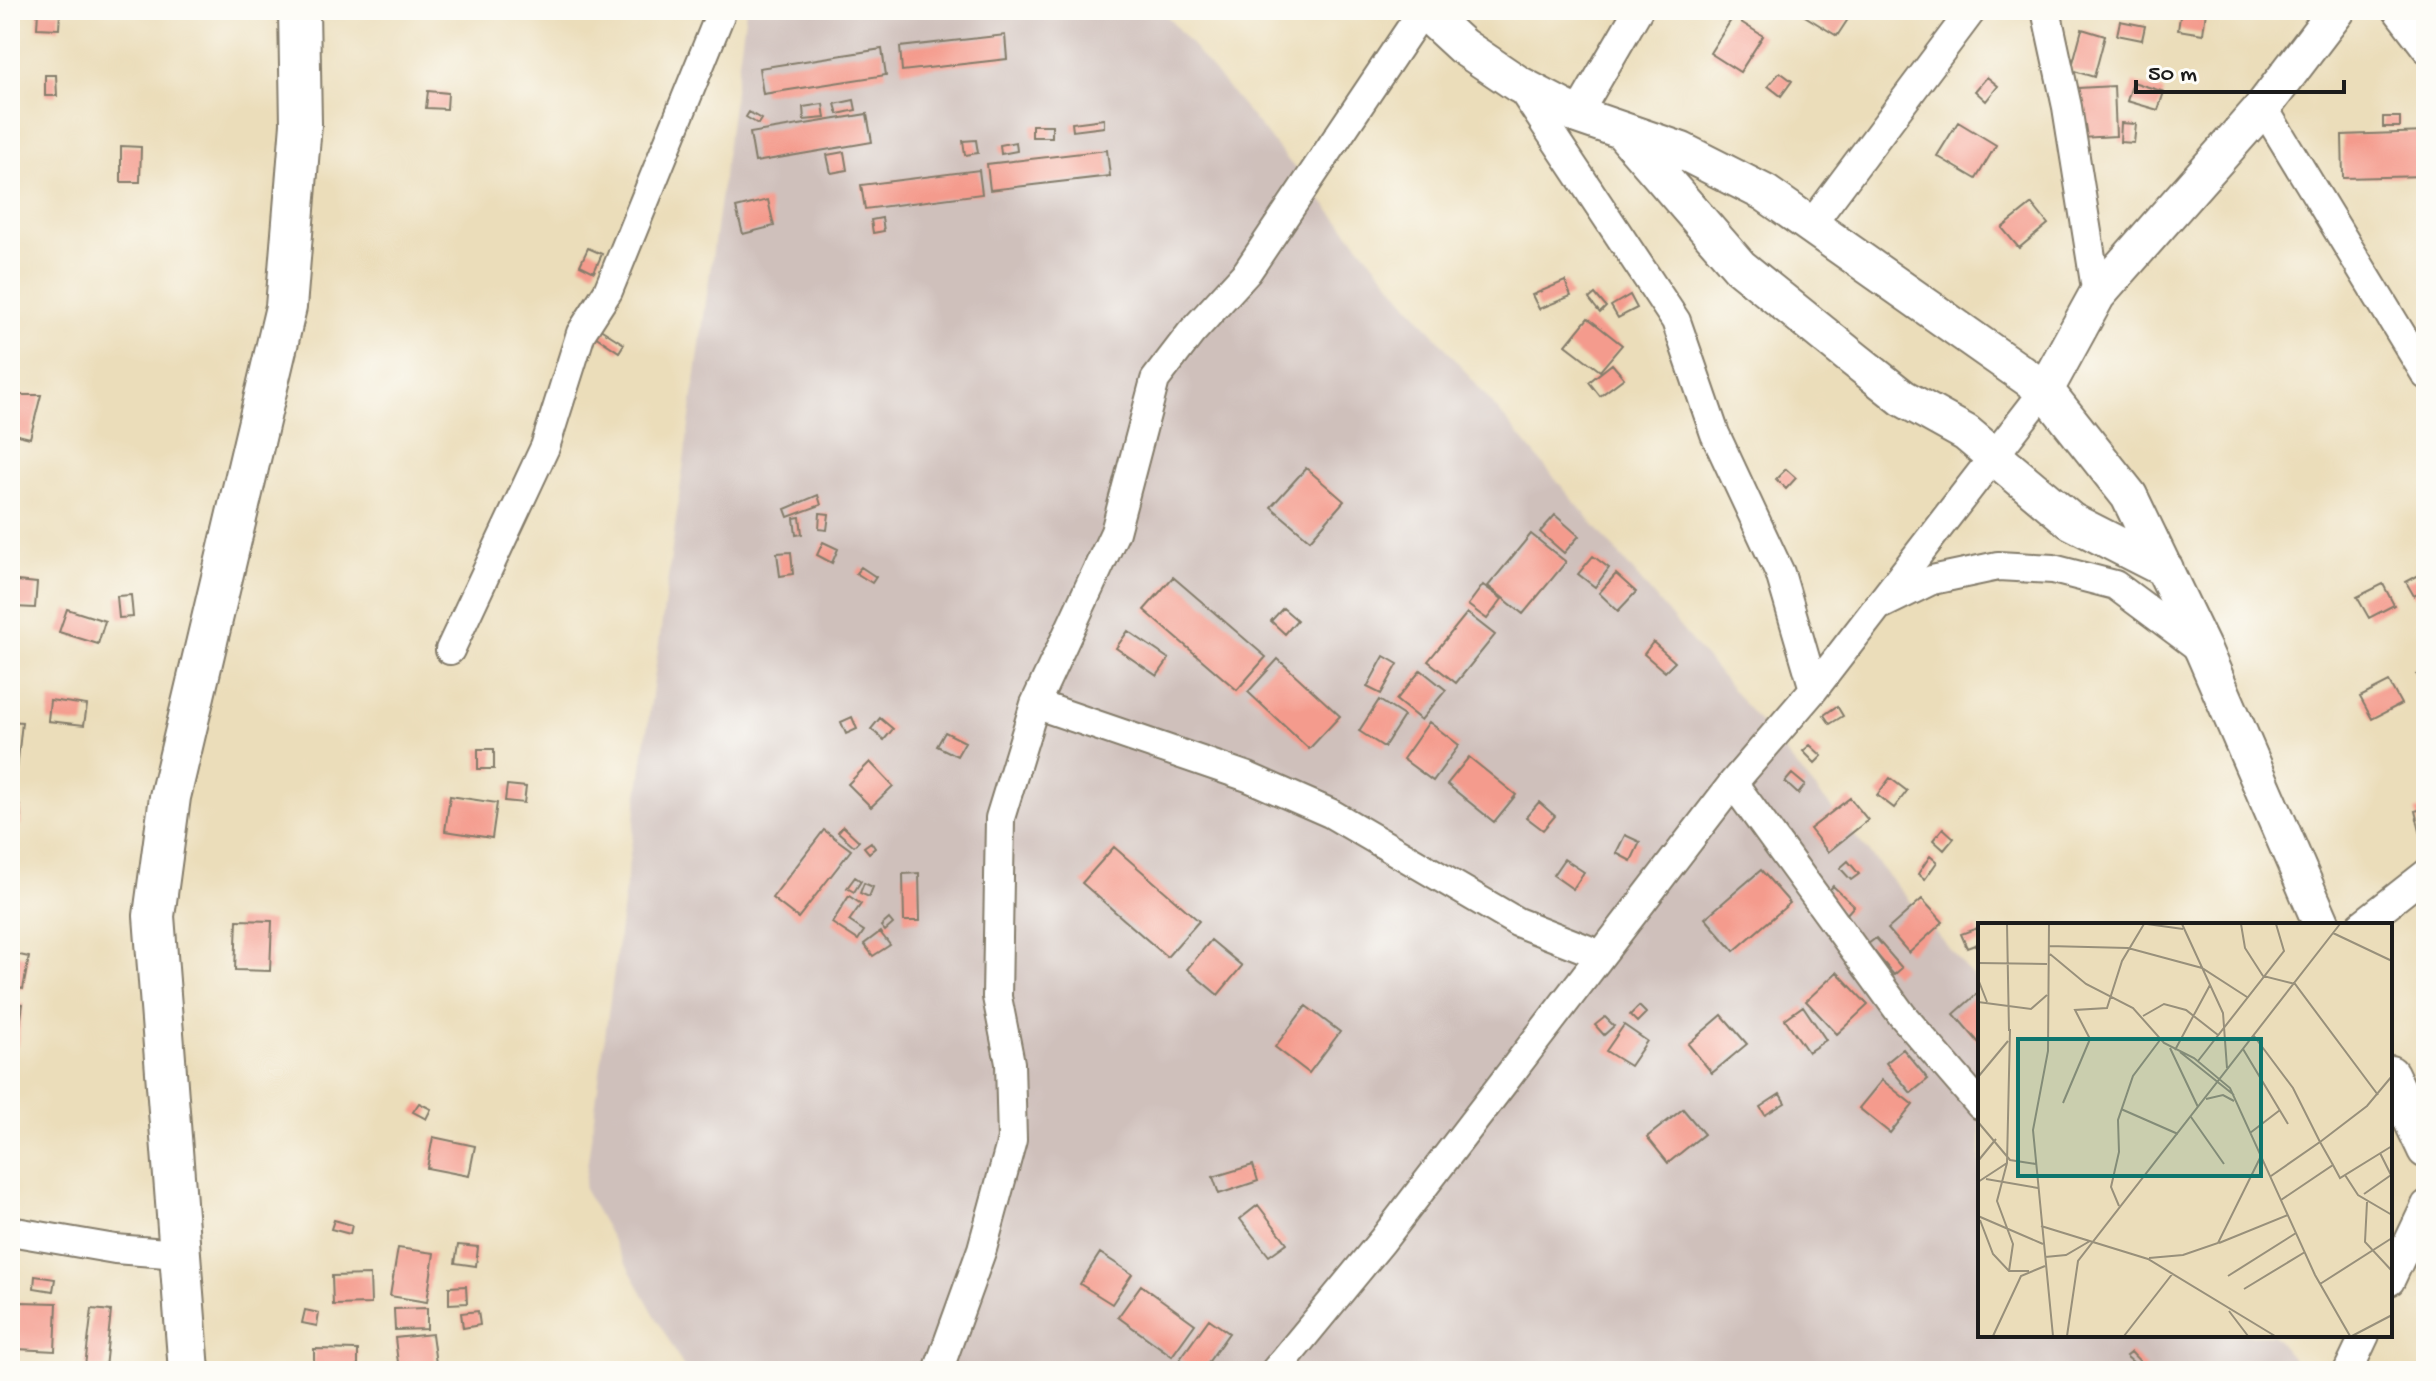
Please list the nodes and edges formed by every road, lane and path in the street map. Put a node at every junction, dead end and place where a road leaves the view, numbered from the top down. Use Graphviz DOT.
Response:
graph roads {
  1 [pos="299,10"];
  2 [pos="722,10"];
  3 [pos="1423,10"];
  4 [pos="1638,10"];
  5 [pos="1972,10"];
  6 [pos="2046,10"];
  7 [pos="2337,10"];
  8 [pos="2397,10"];
  9 [pos="2426,48"];
  10 [pos="1518,84"];
  11 [pos="2263,107"];
  12 [pos="1577,115"];
  13 [pos="1621,130"];
  14 [pos="1811,225"];
  15 [pos="2097,295"];
  16 [pos="2426,375"];
  17 [pos="2045,390"];
  18 [pos="1994,456"];
  19 [pos="2165,569"];
  20 [pos="1878,606"];
  21 [pos="450,650"];
  22 [pos="2204,652"];
  23 [pos="1814,689"];
  24 [pos="1035,704"];
  25 [pos="1733,783"];
  26 [pos="2426,874"];
  27 [pos="2321,923"];
  28 [pos="2364,923"];
  29 [pos="1601,955"];
  30 [pos="2392,1078"];
  31 [pos="1978,1103"];
  32 [pos="2426,1150"];
  33 [pos="2426,1205"];
  34 [pos="10,1231"];
  35 [pos="179,1254"];
  36 [pos="2392,1277"];
  37 [pos="2364,1337"];
  38 [pos="189,1371"];
  39 [pos="938,1371"];
  40 [pos="1275,1371"];
  41 [pos="2348,1371"];
  1 -- 35 [label="main road"];
  2 -- 21 [label="street"];
  3 -- 10 [label="street"];
  3 -- 24 [label="street"];
  4 -- 12 [label="street"];
  5 -- 14 [label="street"];
  6 -- 15 [label="street"];
  7 -- 11 [label="street"];
  8 -- 9 [label="street"];
  10 -- 12 [label="street"];
  10 -- 23 [label="street"];
  11 -- 15 [label="street"];
  11 -- 16 [label="street"];
  12 -- 13 [label="street"];
  13 -- 14 [label="street"];
  13 -- 18 [label="street"];
  14 -- 17 [label="street"];
  15 -- 17 [label="street"];
  17 -- 18 [label="street"];
  17 -- 19 [label="street"];
  18 -- 19 [label="street"];
  18 -- 20 [label="street"];
  19 -- 22 [label="street"];
  20 -- 22 [label="street"];
  20 -- 23 [label="street"];
  22 -- 27 [label="street"];
  23 -- 25 [label="street"];
  24 -- 29 [label="street"];
  24 -- 39 [label="street"];
  25 -- 29 [label="street"];
  25 -- 31 [label="street"];
  26 -- 28 [label="street"];
  29 -- 40 [label="street"];
  30 -- 32 [label="street"];
  33 -- 36 [label="street"];
  34 -- 35 [label="street"];
  35 -- 38 [label="main road"];
  37 -- 41 [label="street"];
}
